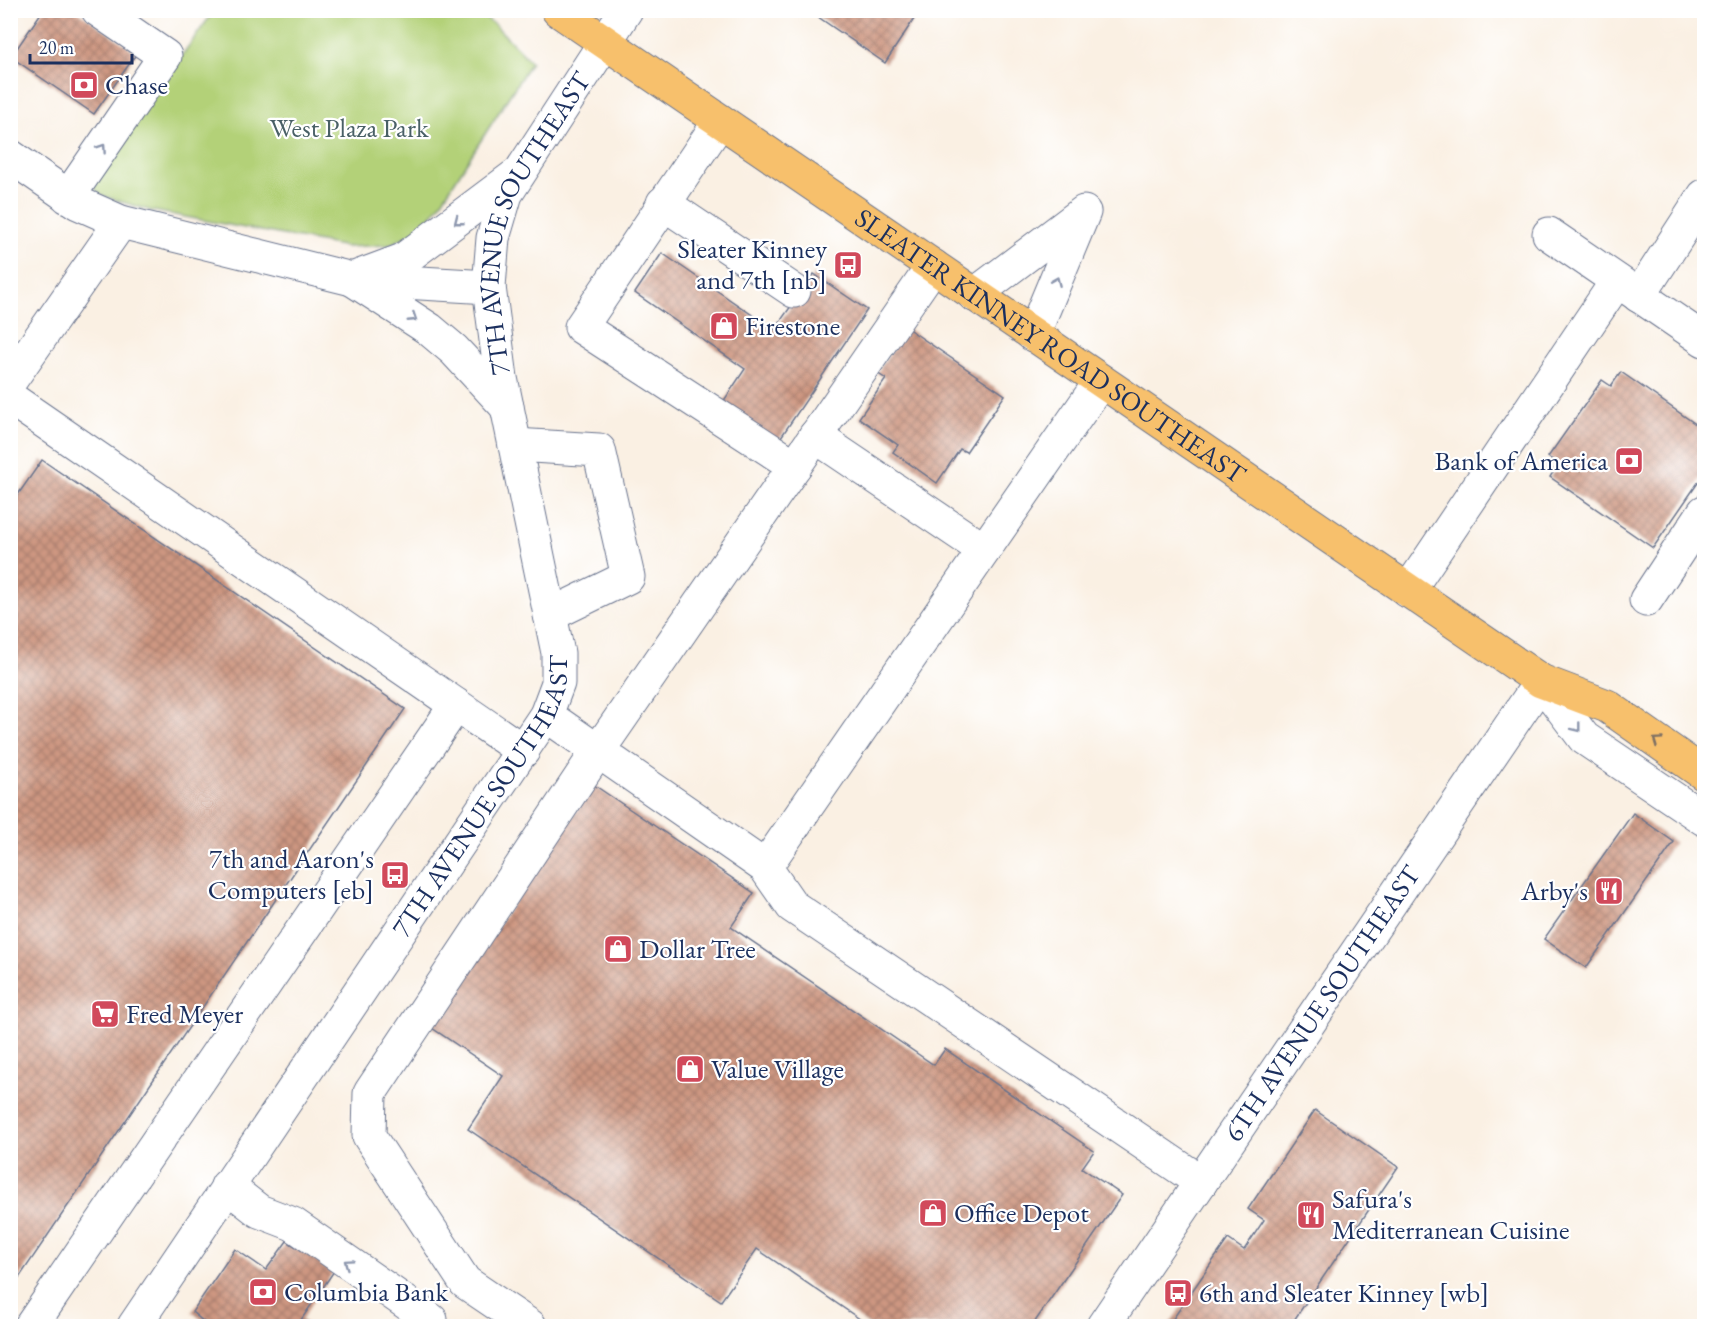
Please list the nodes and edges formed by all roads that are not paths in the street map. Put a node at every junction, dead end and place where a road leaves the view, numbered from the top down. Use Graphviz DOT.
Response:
graph roads {
  1 [pos="98,10"];
  2 [pos="558,10"];
  3 [pos="626,10"];
  4 [pos="604,42"];
  5 [pos="720,121"];
  6 [pos="10,156"];
  7 [pos="521,172"];
  8 [pos="68,196"];
  9 [pos="1704,196"];
  10 [pos="663,203"];
  11 [pos="121,222"];
  12 [pos="1549,234"];
  13 [pos="933,266"];
  14 [pos="352,279"];
  15 [pos="489,287"];
  16 [pos="1628,288"];
  17 [pos="794,291"];
  18 [pos="974,295"];
  19 [pos="1033,335"];
  20 [pos="1704,340"];
  21 [pos="10,381"];
  22 [pos="1101,381"];
  23 [pos="10,398"];
  24 [pos="507,407"];
  25 [pos="815,436"];
  26 [pos="515,445"];
  27 [pos="795,466"];
  28 [pos="1704,512"];
  29 [pos="984,550"];
  30 [pos="1408,591"];
  31 [pos="1646,600"];
  32 [pos="550,615"];
  33 [pos="1541,681"];
  34 [pos="456,705"];
  35 [pos="546,715"];
  36 [pos="523,751"];
  37 [pos="598,751"];
  38 [pos="1704,774"];
  39 [pos="1704,819"];
  40 [pos="765,867"];
  41 [pos="1201,1182"];
  42 [pos="227,1186"];
  43 [pos="432,1324"];
  44 [pos="31,1326"];
  45 [pos="134,1326"];
  46 [pos="530,1326"];
  47 [pos="1103,1326"];
  8 -- 1 [label="street, one-way"];
  2 -- 4 [label="main road, SLEATER KINNEY ROAD SOUTHEAST"];
  3 -- 4 [label="street, 7TH AVENUE SOUTHEAST"];
  4 -- 5 [label="main road, SLEATER KINNEY ROAD SOUTHEAST"];
  4 -- 7 [label="street, 7TH AVENUE SOUTHEAST"];
  5 -- 10 [label="street"];
  5 -- 13 [label="main road, SLEATER KINNEY ROAD SOUTHEAST"];
  6 -- 8 [label="street"];
  7 -- 14 [label="street, one-way"];
  7 -- 15 [label="street, 7TH AVENUE SOUTHEAST"];
  8 -- 11 [label="street"];
  9 -- 16 [label="street"];
  10 -- 17 [label="street"];
  10 -- 27 [label="street"];
  11 -- 14 [label="street"];
  11 -- 21 [label="street"];
  12 -- 16 [label="street"];
  13 -- 18 [label="main road, SLEATER KINNEY ROAD SOUTHEAST"];
  13 -- 25 [label="street"];
  14 -- 15 [label="street"];
  14 -- 24 [label="street, one-way"];
  15 -- 24 [label="street, 7TH AVENUE SOUTHEAST"];
  16 -- 20 [label="street"];
  16 -- 30 [label="street"];
  18 -- 19 [label="main road, SLEATER KINNEY ROAD SOUTHEAST"];
  19 -- 18 [label="street, one-way"];
  19 -- 22 [label="main road, SLEATER KINNEY ROAD SOUTHEAST"];
  22 -- 29 [label="street"];
  22 -- 30 [label="main road, SLEATER KINNEY ROAD SOUTHEAST"];
  23 -- 34 [label="street"];
  24 -- 26 [label="street, 7TH AVENUE SOUTHEAST"];
  25 -- 27 [label="street"];
  25 -- 29 [label="street"];
  26 -- 32 [label="street, 7TH AVENUE SOUTHEAST"];
  26 -- 32 [label="street"];
  27 -- 37 [label="street"];
  28 -- 31 [label="street"];
  29 -- 40 [label="street"];
  30 -- 33 [label="main road, SLEATER KINNEY ROAD SOUTHEAST"];
  32 -- 35 [label="street, 7TH AVENUE SOUTHEAST"];
  38 -- 33 [label="main road, SLEATER KINNEY ROAD SOUTHEAST, one-way"];
  33 -- 39 [label="street, SLEATER KINNEY ROAD SOUTHEAST, one-way"];
  33 -- 41 [label="street, 6TH AVENUE SOUTHEAST"];
  34 -- 36 [label="street"];
  34 -- 44 [label="street"];
  35 -- 36 [label="street, 7TH AVENUE SOUTHEAST"];
  35 -- 37 [label="street"];
  36 -- 42 [label="street, 7TH AVENUE SOUTHEAST"];
  37 -- 40 [label="street"];
  37 -- 46 [label="street"];
  40 -- 41 [label="street"];
  41 -- 47 [label="street, 6TH AVENUE SOUTHEAST"];
  43 -- 42 [label="street, one-way"];
  42 -- 45 [label="street, 7TH AVENUE SOUTHEAST"];
}
